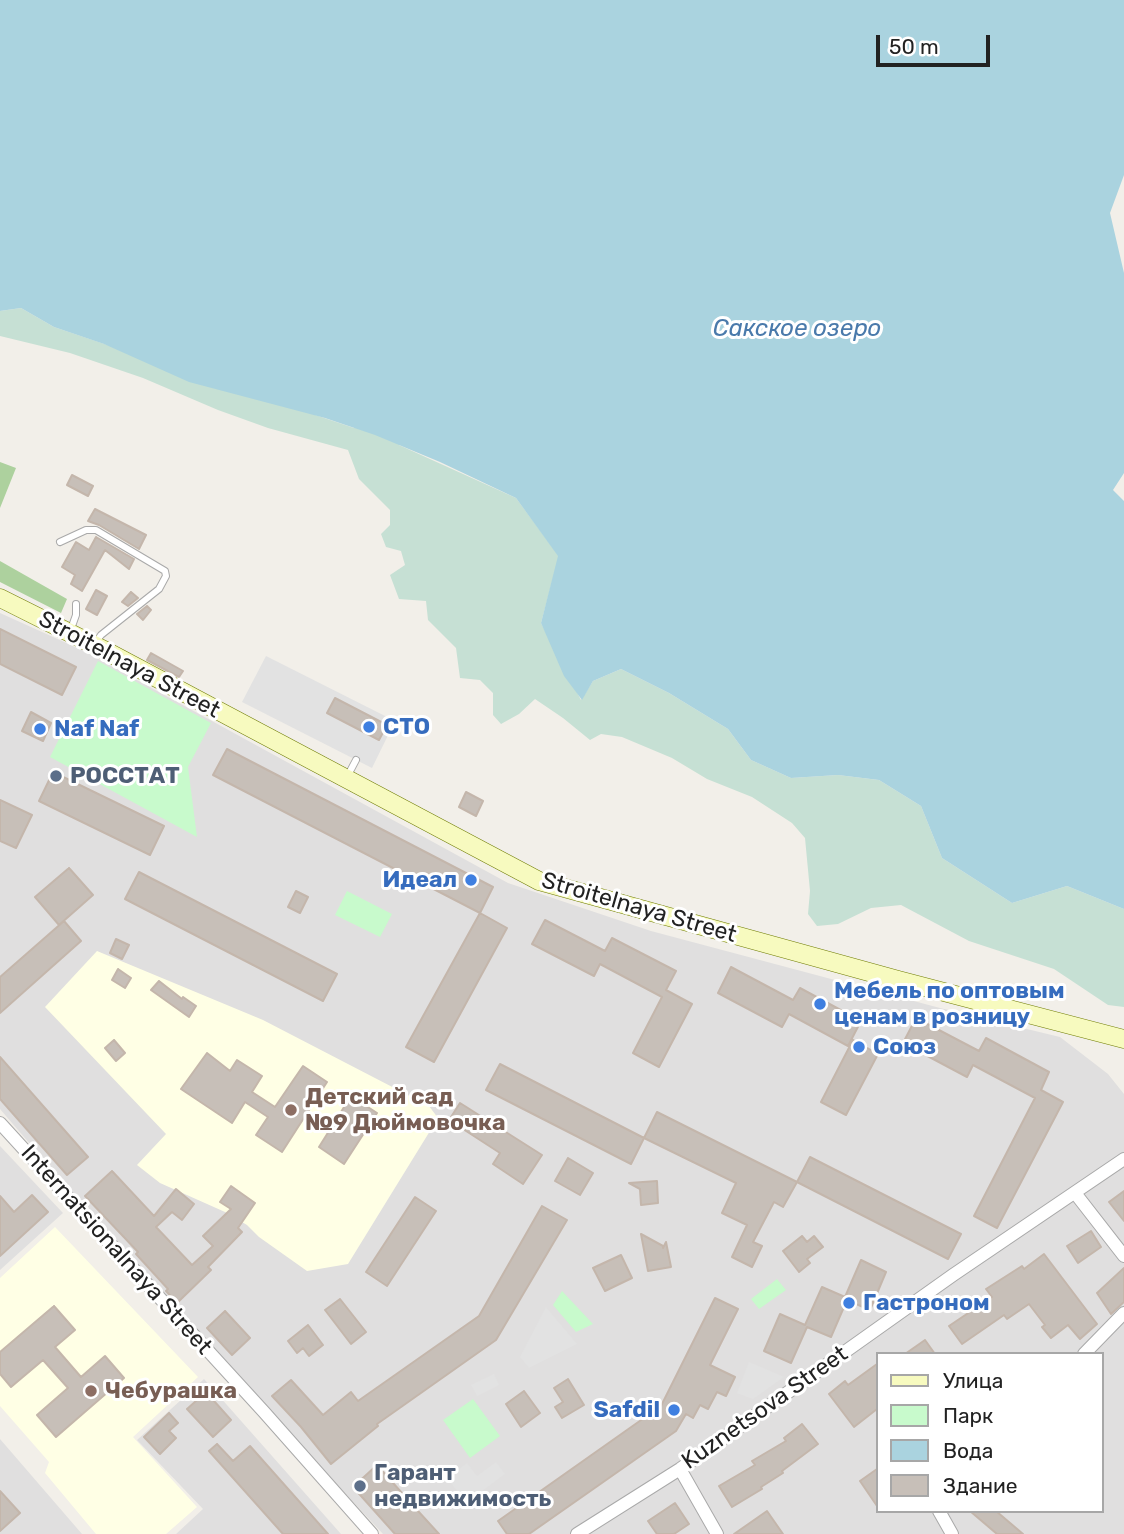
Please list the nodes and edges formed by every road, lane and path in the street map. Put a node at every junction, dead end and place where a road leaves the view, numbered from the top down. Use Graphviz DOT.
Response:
graph roads {
  1 [pos="60,542"];
  2 [pos="0,598"];
  3 [pos="76,604"];
  4 [pos="69,633"];
  5 [pos="94,645"];
  6 [pos="356,760"];
  7 [pos="346,779"];
  8 [pos="1124,1039"];
  9 [pos="0,1123"];
  10 [pos="1124,1159"];
  11 [pos="1075,1193"];
  12 [pos="1124,1255"];
  13 [pos="1124,1313"];
  14 [pos="1086,1352"];
  15 [pos="680,1469"];
  16 [pos="940,1513"];
  17 [pos="372,1534"];
  18 [pos="577,1534"];
  19 [pos="717,1534"];
  20 [pos="952,1534"];
  1 -- 5 [label="lane"];
  2 -- 4 [label="street, Stroitelnaya Street"];
  3 -- 4 [label="lane"];
  4 -- 5 [label="street, Stroitelnaya Street"];
  5 -- 7 [label="street, Stroitelnaya Street"];
  6 -- 7 [label="lane"];
  7 -- 8 [label="street, Stroitelnaya Street"];
  9 -- 17 [label="street, Internatsionalnaya Street"];
  10 -- 11 [label="street, Kuznetsova Street"];
  11 -- 12 [label="street"];
  11 -- 15 [label="street, Kuznetsova Street"];
  13 -- 14 [label="street"];
  15 -- 18 [label="street, Kuznetsova Street"];
  15 -- 19 [label="street"];
  16 -- 20 [label="street"];
}
